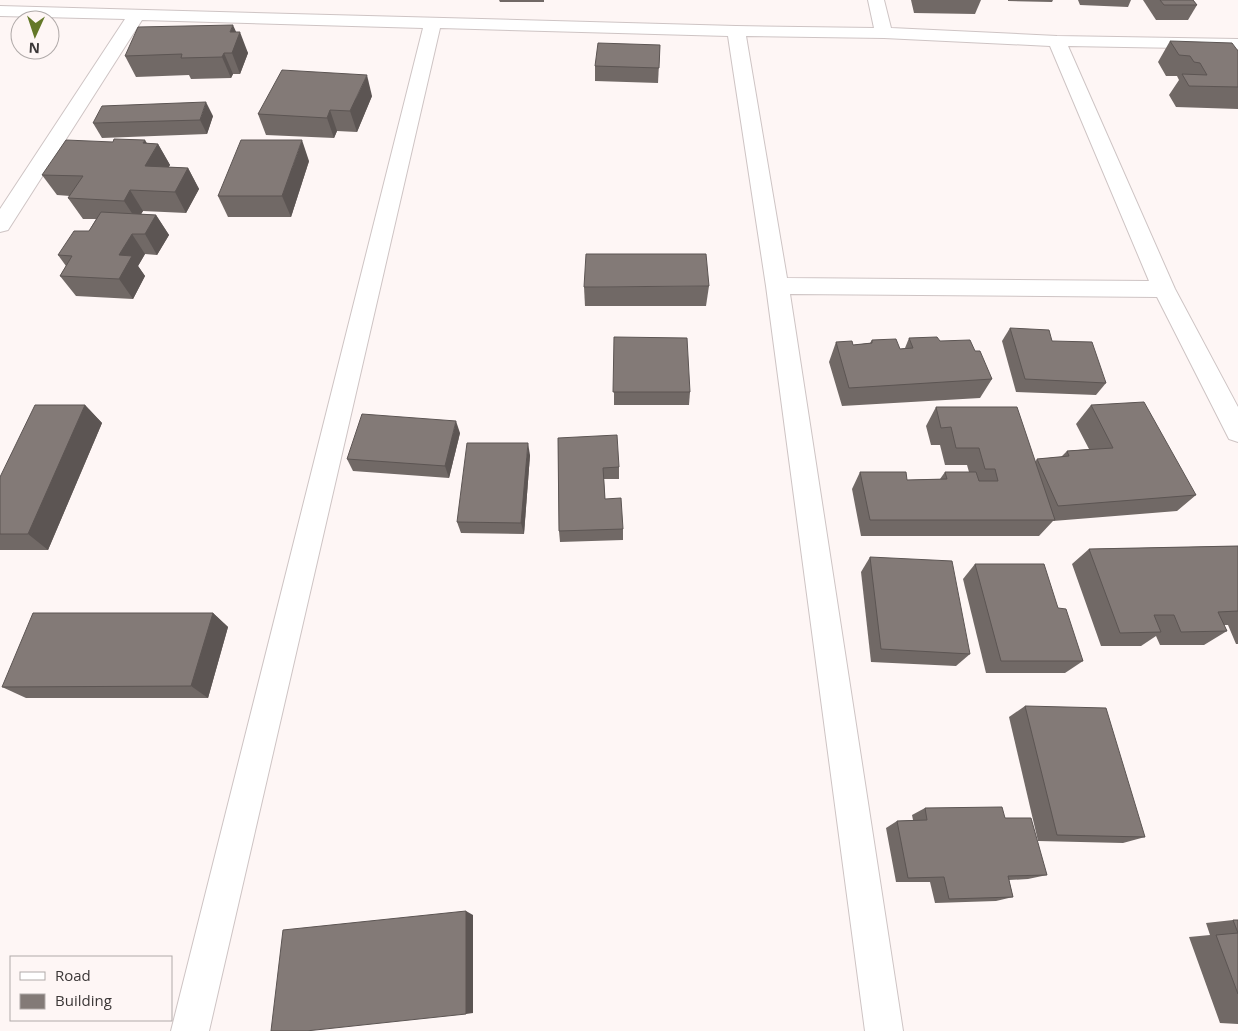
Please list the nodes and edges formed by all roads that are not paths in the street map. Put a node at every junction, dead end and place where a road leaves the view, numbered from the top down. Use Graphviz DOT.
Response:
graph roads {
  1 [pos="876,0"];
  2 [pos="0,11"];
  3 [pos="136,16"];
  4 [pos="433,24"];
  5 [pos="736,31"];
  6 [pos="884,33"];
  7 [pos="1057,41"];
  8 [pos="1238,44"];
  9 [pos="0,225"];
  10 [pos="777,286"];
  11 [pos="1164,289"];
  12 [pos="1238,432"];
  13 [pos="190,1031"];
  14 [pos="884,1031"];
  1 -- 6 [label="street"];
  2 -- 3 [label="street"];
  3 -- 4 [label="street"];
  3 -- 9 [label="street"];
  4 -- 5 [label="street"];
  4 -- 13 [label="street"];
  5 -- 6 [label="street"];
  5 -- 10 [label="street"];
  6 -- 7 [label="street"];
  7 -- 8 [label="street"];
  7 -- 11 [label="street"];
  10 -- 11 [label="street"];
  10 -- 14 [label="street"];
  11 -- 12 [label="street"];
}
